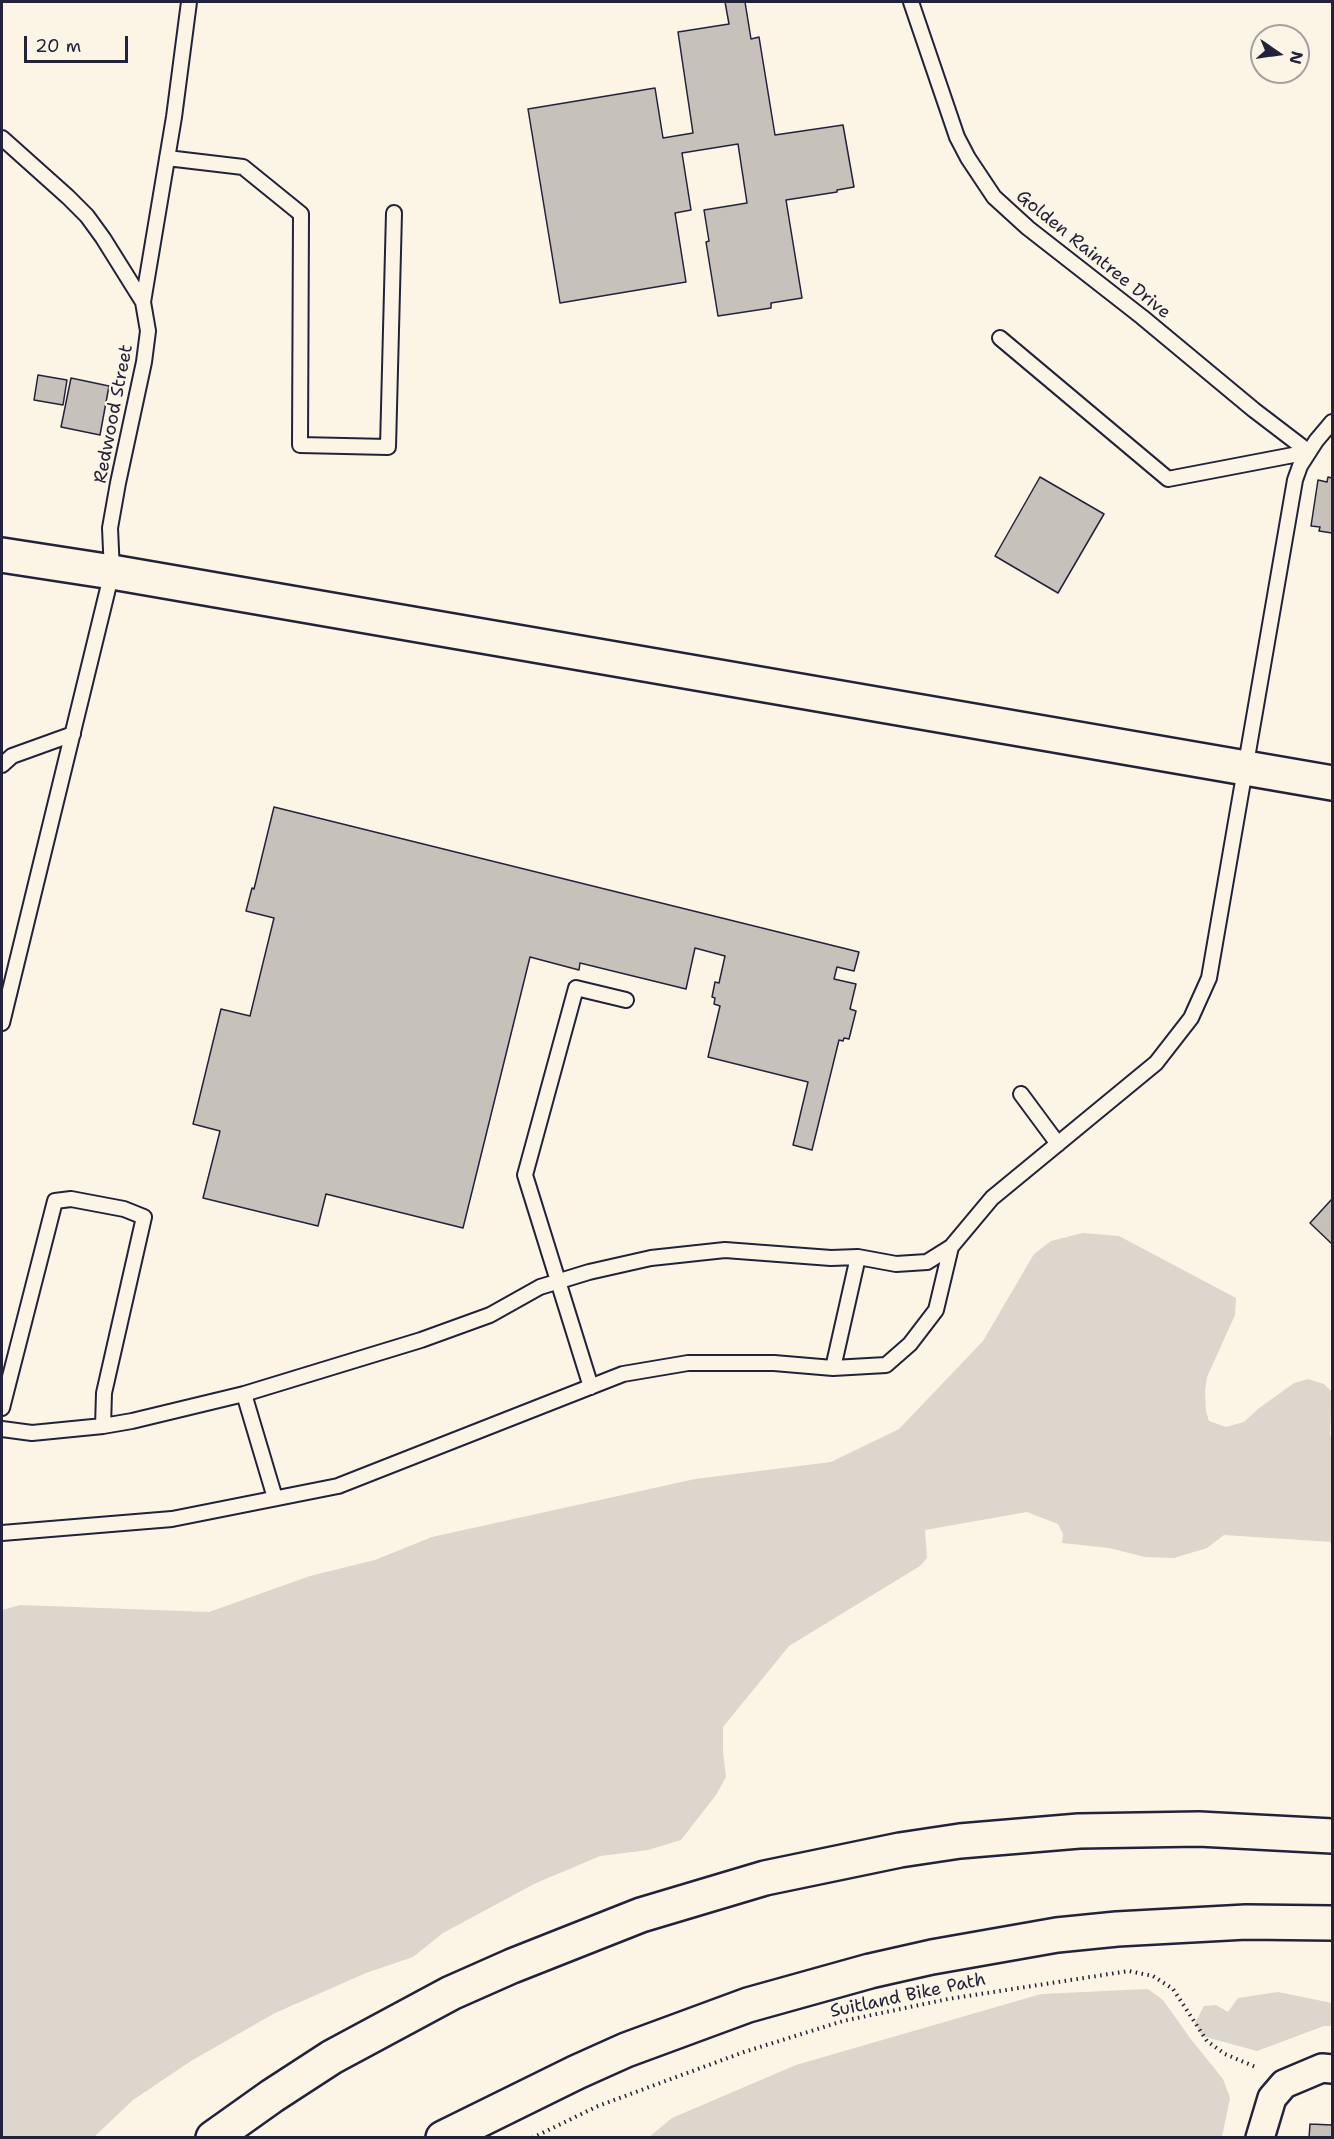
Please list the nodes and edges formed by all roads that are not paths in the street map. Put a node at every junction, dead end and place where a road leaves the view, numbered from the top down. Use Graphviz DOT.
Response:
graph roads {
  1 [pos="189,2"];
  2 [pos="911,2"];
  3 [pos="2,138"];
  4 [pos="167,158"];
  5 [pos="394,213"];
  6 [pos="143,302"];
  7 [pos="1000,338"];
  8 [pos="1332,424"];
  9 [pos="1309,452"];
  10 [pos="2,555"];
  11 [pos="112,572"];
  12 [pos="73,734"];
  13 [pos="2,765"];
  14 [pos="1244,768"];
  15 [pos="1332,783"];
  16 [pos="626,1000"];
  17 [pos="2,1023"];
  18 [pos="1021,1094"];
  19 [pos="1058,1143"];
  20 [pos="951,1247"];
  21 [pos="858,1257"];
  22 [pos="558,1282"];
  23 [pos="833,1368"];
  24 [pos="591,1387"];
  25 [pos="244,1394"];
  26 [pos="2,1408"];
  27 [pos="103,1426"];
  28 [pos="2,1429"];
  29 [pos="275,1498"];
  30 [pos="2,1533"];
  31 [pos="1332,1836"];
  32 [pos="1332,1923"];
  33 [pos="1327,2068"];
  34 [pos="213,2138"];
  35 [pos="443,2138"];
  36 [pos="1260,2138"];
  1 -- 4 [label="lane"];
  2 -- 9 [label="lane, Golden Raintree Drive"];
  3 -- 6 [label="lane, Redwood Street"];
  4 -- 5 [label="lane"];
  4 -- 6 [label="lane"];
  6 -- 11 [label="lane, Redwood Street"];
  7 -- 9 [label="lane"];
  8 -- 9 [label="lane"];
  9 -- 14 [label="lane"];
  10 -- 11 [label="main road"];
  11 -- 12 [label="lane, Redwood Street"];
  11 -- 14 [label="main road"];
  12 -- 13 [label="lane"];
  12 -- 17 [label="lane, Redwood Street"];
  14 -- 15 [label="main road"];
  14 -- 19 [label="lane"];
  16 -- 22 [label="lane"];
  18 -- 19 [label="lane"];
  19 -- 20 [label="lane"];
  20 -- 21 [label="lane"];
  20 -- 23 [label="lane"];
  21 -- 22 [label="lane"];
  21 -- 23 [label="lane"];
  22 -- 24 [label="lane"];
  22 -- 25 [label="lane"];
  23 -- 24 [label="lane"];
  24 -- 29 [label="lane"];
  25 -- 27 [label="lane"];
  25 -- 29 [label="lane"];
  26 -- 27 [label="lane"];
  27 -- 28 [label="lane"];
  29 -- 30 [label="lane"];
  31 -- 34 [label="main road"];
  32 -- 35 [label="main road"];
  33 -- 36 [label="street"];
}
